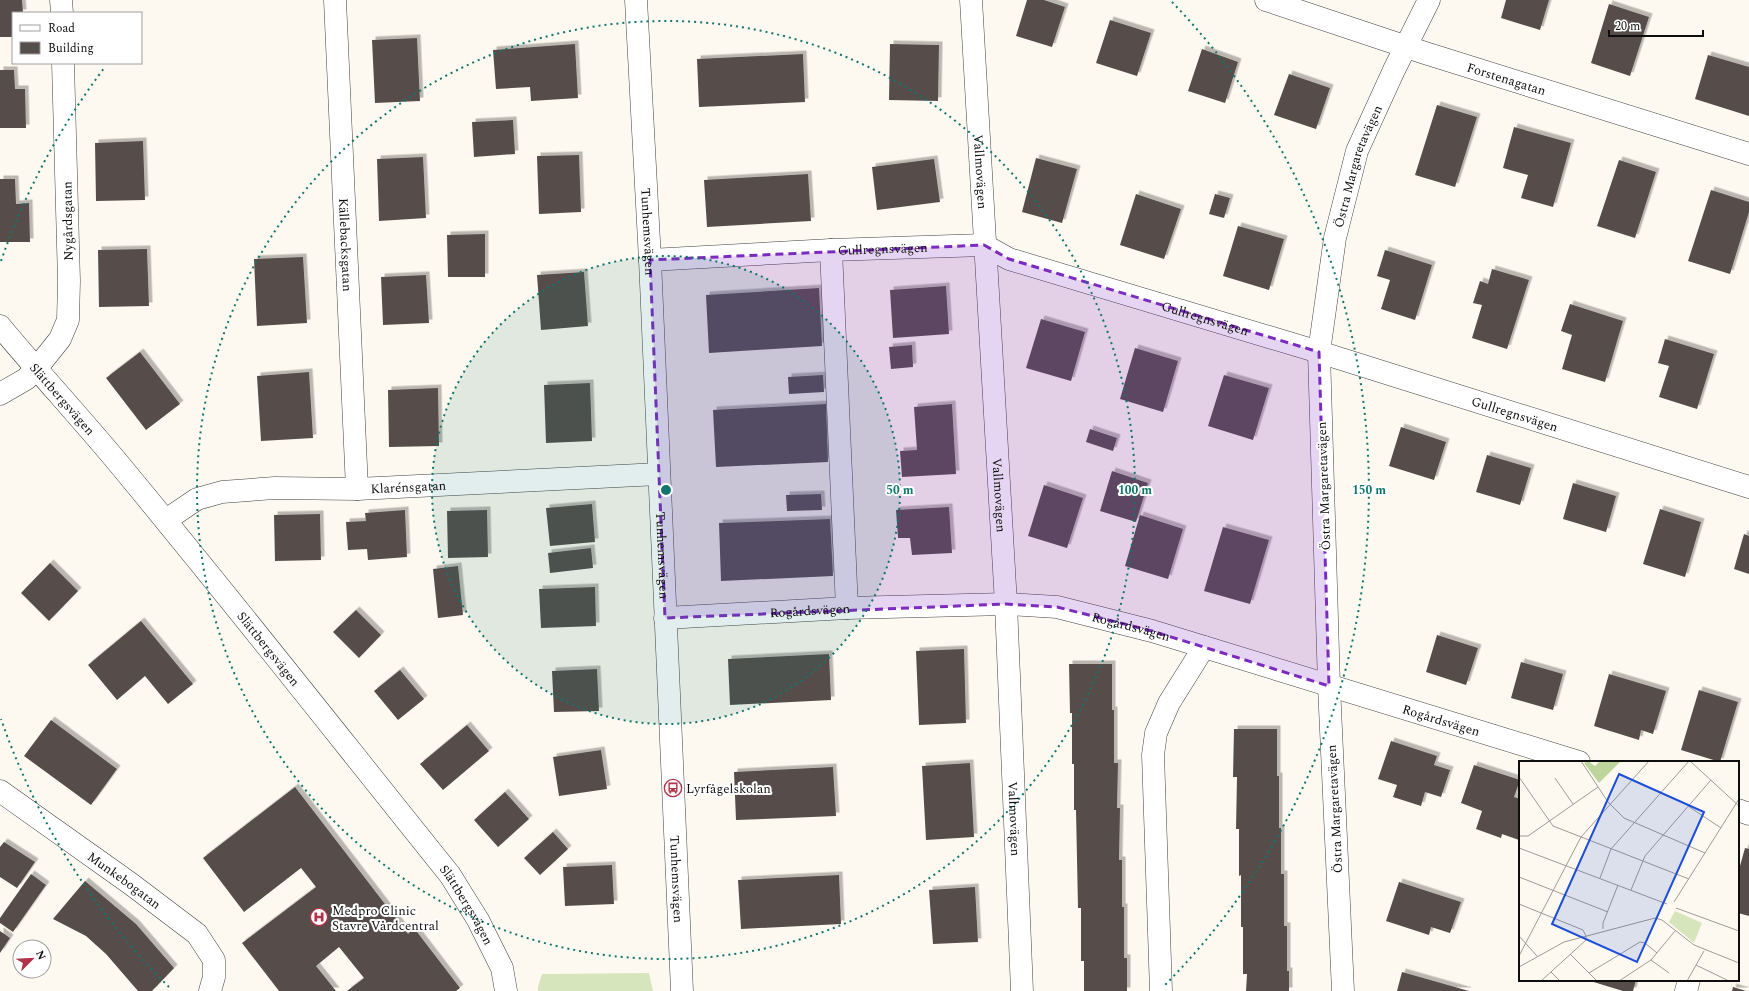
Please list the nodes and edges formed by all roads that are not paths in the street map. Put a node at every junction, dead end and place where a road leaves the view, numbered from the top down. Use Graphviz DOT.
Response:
graph roads {
  1 [pos="61,0"];
  2 [pos="335,0"];
  3 [pos="636,0"];
  4 [pos="971,0"];
  5 [pos="1266,0"];
  6 [pos="1429,0"];
  7 [pos="62,12"];
  8 [pos="1406,46"];
  9 [pos="63,64"];
  10 [pos="1749,154"];
  11 [pos="984,245"];
  12 [pos="831,250"];
  13 [pos="650,260"];
  14 [pos="0,326"];
  15 [pos="1319,352"];
  16 [pos="36,370"];
  17 [pos="0,394"];
  18 [pos="659,474"];
  19 [pos="1749,487"];
  20 [pos="357,489"];
  21 [pos="166,520"];
  22 [pos="1006,604"];
  23 [pos="847,608"];
  24 [pos="665,618"];
  25 [pos="1204,647"];
  26 [pos="1328,686"];
  27 [pos="1576,761"];
  28 [pos="0,791"];
  29 [pos="1739,810"];
  30 [pos="1749,814"];
  31 [pos="1689,981"];
  32 [pos="210,991"];
  33 [pos="506,991"];
  34 [pos="682,991"];
  35 [pos="1022,991"];
  36 [pos="1161,991"];
  37 [pos="1343,991"];
  38 [pos="1686,991"];
  1 -- 7 [label="street"];
  2 -- 20 [label="street, Källebacksgatan"];
  3 -- 13 [label="street, Tunhemsvägen"];
  4 -- 11 [label="street, Vallmovägen"];
  5 -- 8 [label="street, Forstenagatan"];
  6 -- 8 [label="street, Östra Margaretavägen"];
  8 -- 10 [label="street, Forstenagatan"];
  8 -- 15 [label="street, Östra Margaretavägen"];
  9 -- 16 [label="street, Nygårdsgatan"];
  11 -- 12 [label="street, Gullregnsvägen"];
  11 -- 15 [label="street, Gullregnsvägen"];
  11 -- 22 [label="street, Vallmovägen"];
  12 -- 13 [label="street, Gullregnsvägen"];
  12 -- 23 [label="street"];
  13 -- 18 [label="street, Tunhemsvägen"];
  14 -- 16 [label="street, Slättbergsvägen"];
  15 -- 19 [label="street, Gullregnsvägen"];
  15 -- 26 [label="street, Östra Margaretavägen"];
  16 -- 17 [label="street, Nygårdsgatan"];
  16 -- 21 [label="street, Slättbergsvägen"];
  18 -- 20 [label="street, Klarénsgatan"];
  18 -- 24 [label="street, Tunhemsvägen"];
  20 -- 21 [label="street, Klarénsgatan"];
  21 -- 33 [label="street, Slättbergsvägen"];
  22 -- 23 [label="street, Rogårdsvägen"];
  22 -- 25 [label="street, Rogårdsvägen"];
  22 -- 35 [label="street, Vallmovägen"];
  23 -- 24 [label="street, Rogårdsvägen"];
  24 -- 34 [label="street, Tunhemsvägen"];
  25 -- 26 [label="street, Rogårdsvägen"];
  25 -- 36 [label="street"];
  26 -- 27 [label="street, Rogårdsvägen"];
  26 -- 37 [label="street, Östra Margaretavägen"];
  28 -- 32 [label="street, Munkebogatan"];
  29 -- 30 [label="street"];
  31 -- 38 [label="street"];
}
